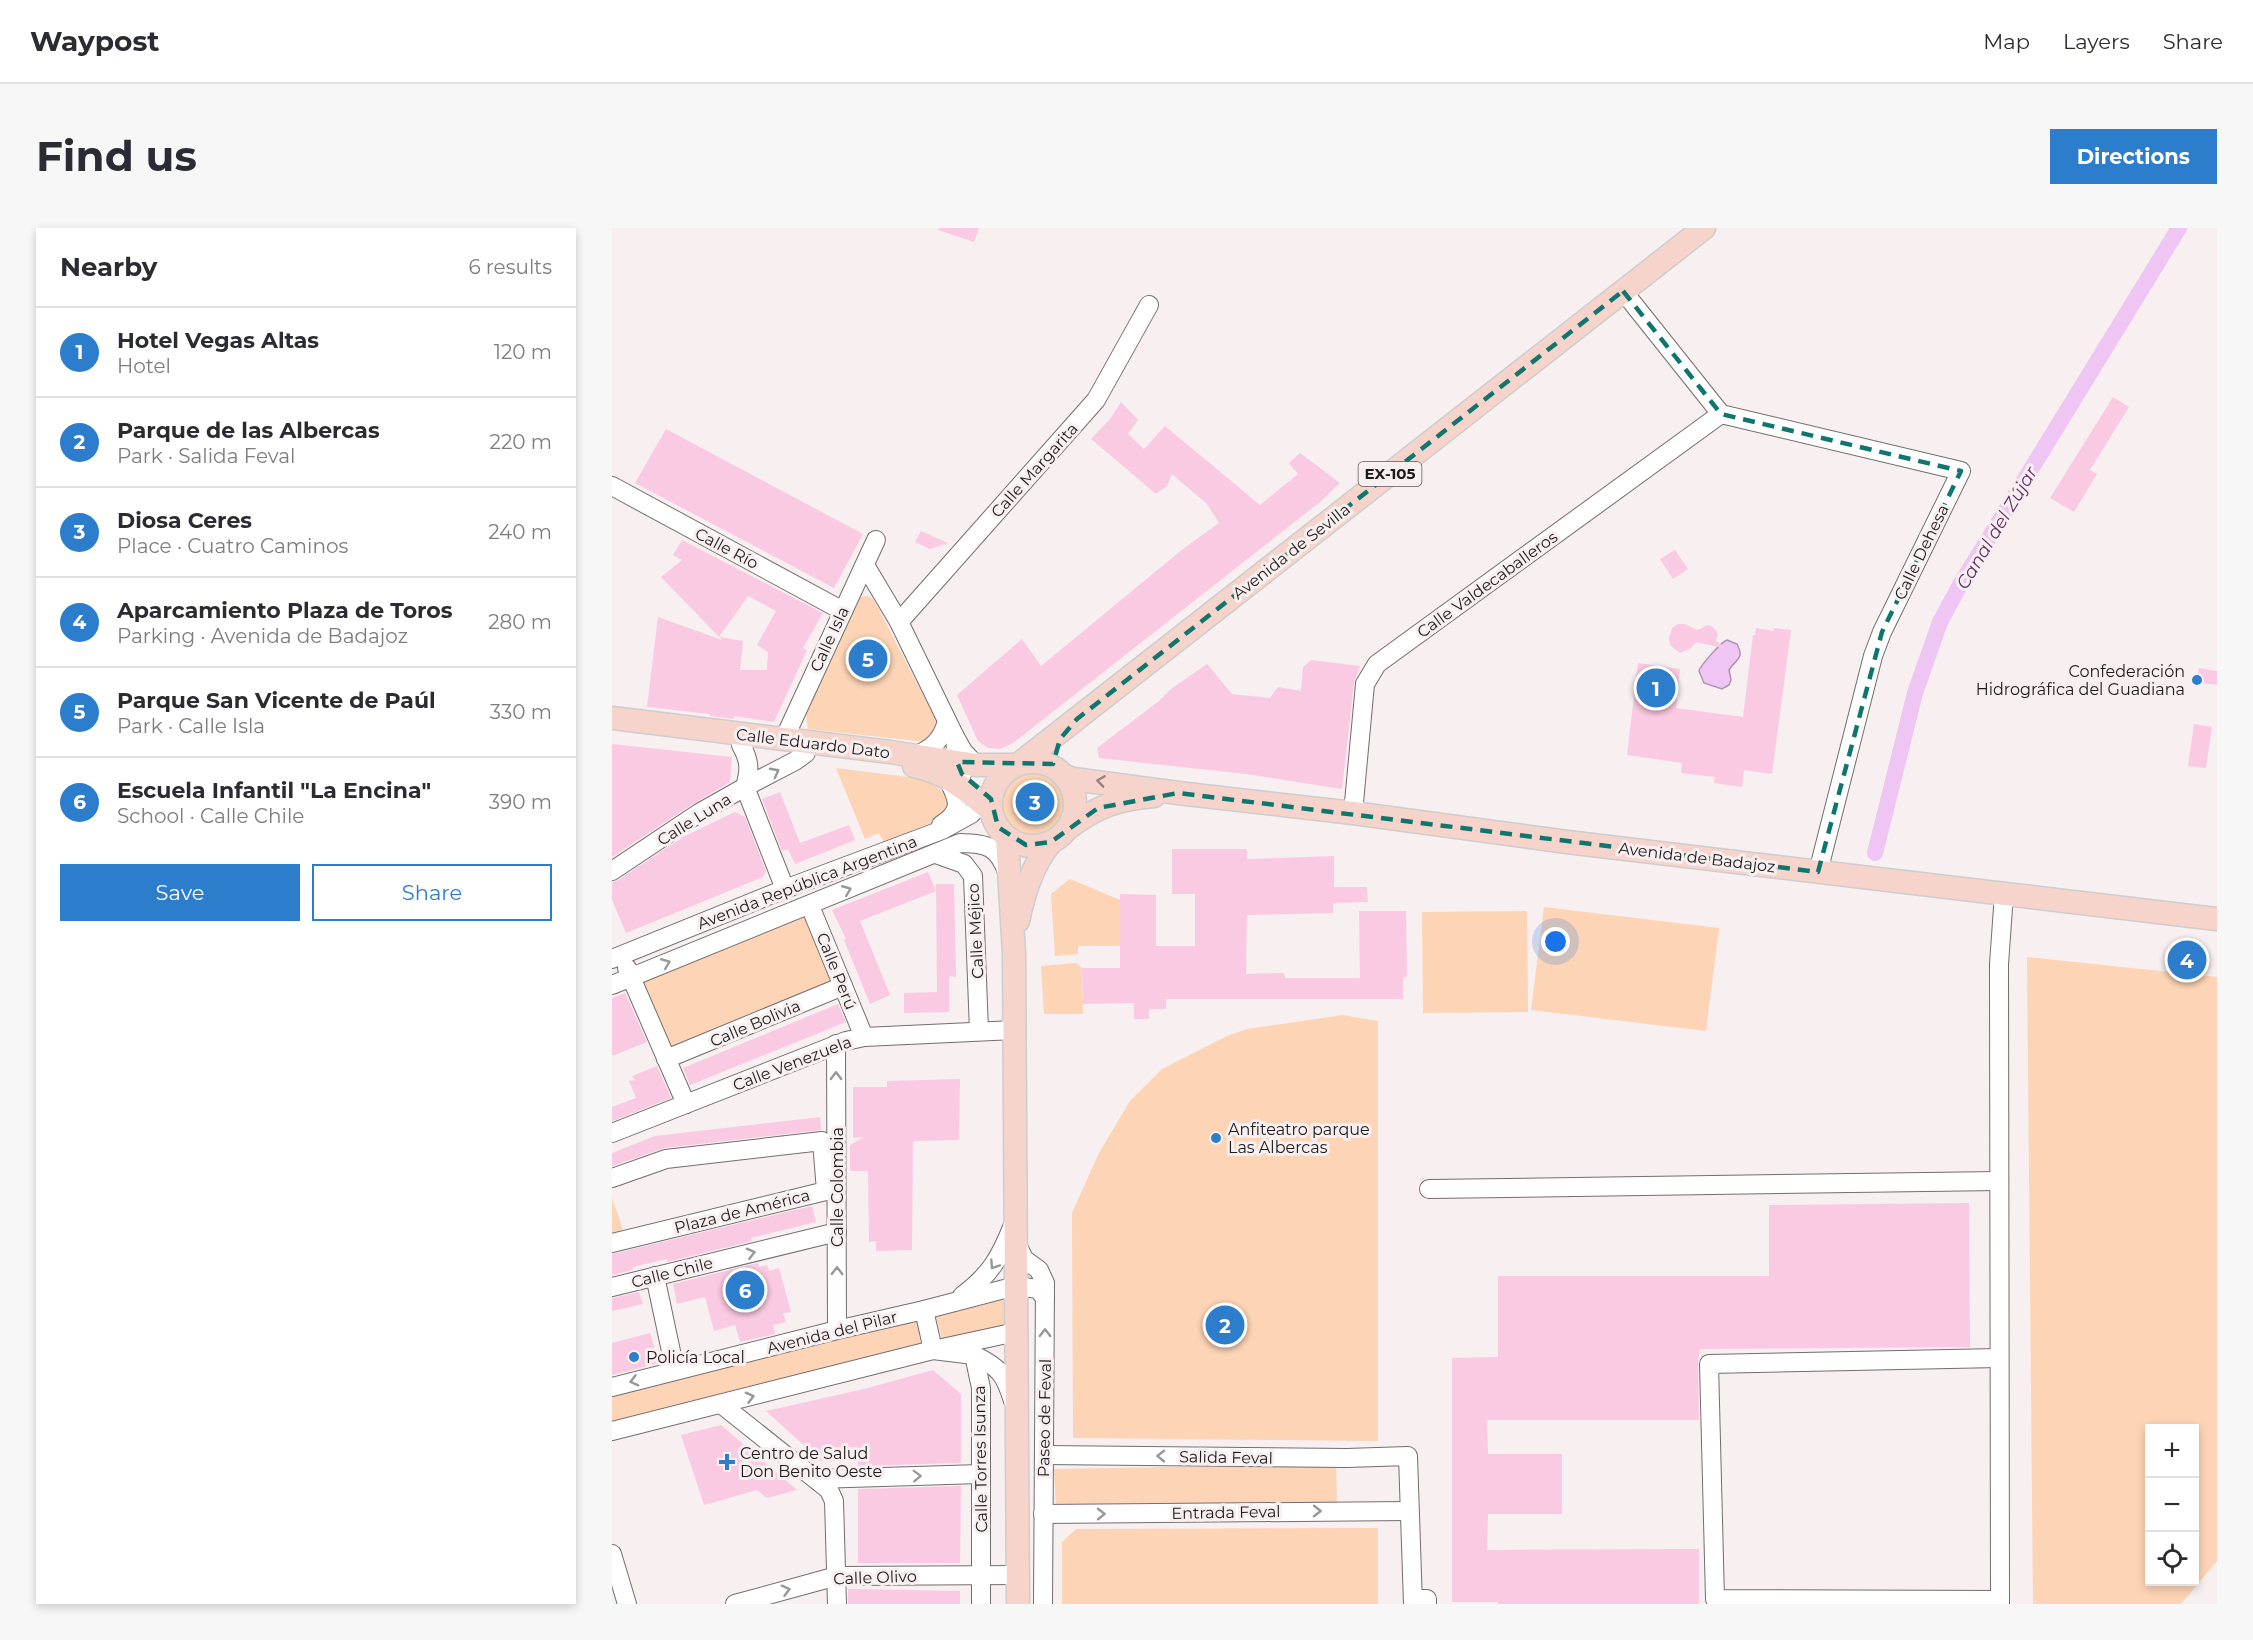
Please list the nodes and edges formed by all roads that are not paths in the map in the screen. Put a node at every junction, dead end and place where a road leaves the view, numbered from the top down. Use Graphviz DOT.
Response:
graph roads {
  1 [pos="1704,228"];
  2 [pos="1623,291"];
  3 [pos="1149,305"];
  4 [pos="1721,414"];
  5 [pos="612,486"];
  6 [pos="876,540"];
  7 [pos="865,565"];
  8 [pos="843,610"];
  9 [pos="899,622"];
  10 [pos="612,718"];
  11 [pos="1077,719"];
  12 [pos="612,729"];
  13 [pos="951,729"];
  14 [pos="783,739"];
  15 [pos="741,745"];
  16 [pos="806,753"];
  17 [pos="914,756"];
  18 [pos="1017,764"];
  19 [pos="960,769"];
  20 [pos="1062,772"];
  21 [pos="745,787"];
  22 [pos="1178,794"];
  23 [pos="989,800"];
  24 [pos="1353,813"];
  25 [pos="1005,835"];
  26 [pos="1059,836"];
  27 [pos="919,838"];
  28 [pos="960,843"];
  29 [pos="936,854"];
  30 [pos="612,871"];
  31 [pos="1818,872"];
  32 [pos="1008,874"];
  33 [pos="785,889"];
  34 [pos="2004,894"];
  35 [pos="810,906"];
  36 [pos="2217,919"];
  37 [pos="1014,943"];
  38 [pos="617,957"];
  39 [pos="631,977"];
  40 [pos="612,985"];
  41 [pos="843,986"];
  42 [pos="1015,1030"];
  43 [pos="979,1031"];
  44 [pos="864,1037"];
  45 [pos="836,1044"];
  46 [pos="666,1059"];
  47 [pos="686,1104"];
  48 [pos="612,1132"];
  49 [pos="612,1178"];
  50 [pos="1999,1181"];
  51 [pos="1429,1189"];
  52 [pos="1016,1218"];
  53 [pos="837,1232"];
  54 [pos="1016,1242"];
  55 [pos="612,1243"];
  56 [pos="655,1276"];
  57 [pos="1016,1286"];
  58 [pos="612,1287"];
  59 [pos="1045,1298"];
  60 [pos="957,1300"];
  61 [pos="924,1310"];
  62 [pos="837,1330"];
  63 [pos="1016,1332"];
  64 [pos="933,1350"];
  65 [pos="974,1355"];
  66 [pos="2000,1358"];
  67 [pos="675,1370"];
  68 [pos="612,1387"];
  69 [pos="721,1404"];
  70 [pos="1016,1416"];
  71 [pos="612,1431"];
  72 [pos="1044,1455"];
  73 [pos="981,1474"];
  74 [pos="816,1479"];
  75 [pos="1409,1511"];
  76 [pos="1043,1514"];
  77 [pos="612,1554"];
  78 [pos="981,1575"];
  79 [pos="1018,1575"];
  80 [pos="837,1576"];
  81 [pos="1417,1602"];
  82 [pos="2000,1602"];
  83 [pos="627,1604"];
  84 [pos="735,1604"];
  85 [pos="837,1604"];
  86 [pos="981,1604"];
  87 [pos="1018,1604"];
  88 [pos="1043,1604"];
  1 -- 2 [label="main road, Avenida de Sevilla / EX-105"];
  2 -- 4 [label="street"];
  2 -- 11 [label="main road, Avenida de Sevilla / EX-105"];
  3 -- 9 [label="street, Calle Margarita"];
  4 -- 24 [label="street, Calle Valdecaballeros"];
  4 -- 31 [label="street, Calle Dehesa"];
  5 -- 8 [label="street, Calle Río"];
  6 -- 7 [label="street, Calle Isla"];
  7 -- 8 [label="street, Calle Isla"];
  7 -- 9 [label="street"];
  8 -- 14 [label="street, Calle Isla"];
  9 -- 13 [label="street"];
  10 -- 14 [label="main road, Calle Eduardo Dato"];
  11 -- 18 [label="main road, Avenida de Sevilla / EX-105"];
  11 -- 20 [label="main road, Avenida de Sevilla / EX-105"];
  12 -- 15 [label="main road, Calle Eduardo Dato"];
  13 -- 17 [label="street"];
  13 -- 19 [label="street"];
  14 -- 17 [label="main road, Calle Eduardo Dato"];
  15 -- 16 [label="main road, Calle Eduardo Dato"];
  15 -- 21 [label="street"];
  16 -- 19 [label="main road, Calle Eduardo Dato"];
  21 -- 16 [label="street, one-way"];
  17 -- 19 [label="main road, Calle Eduardo Dato"];
  18 -- 19 [label="main road, Calle Eduardo Dato"];
  18 -- 20 [label="main road"];
  18 -- 23 [label="main road"];
  19 -- 23 [label="main road, Calle Eduardo Dato"];
  19 -- 27 [label="street"];
  22 -- 20 [label="main road, one-way"];
  20 -- 26 [label="main road"];
  21 -- 30 [label="street, Calle Luna"];
  21 -- 33 [label="street, Calle Luna"];
  22 -- 24 [label="main road, Avenida de Badajoz"];
  22 -- 26 [label="main road"];
  23 -- 25 [label="main road"];
  23 -- 27 [label="street, Avenida República Argentina"];
  24 -- 31 [label="main road, Avenida de Badajoz"];
  25 -- 26 [label="main road"];
  25 -- 28 [label="street, Avenida República Argentina"];
  25 -- 32 [label="main road"];
  26 -- 37 [label="main road"];
  27 -- 33 [label="street, Avenida República Argentina"];
  28 -- 29 [label="street, Avenida República Argentina"];
  28 -- 32 [label="street"];
  35 -- 29 [label="street, Avenida República Argentina, one-way"];
  29 -- 43 [label="street, Calle Méjico"];
  31 -- 34 [label="main road, Avenida de Badajoz"];
  32 -- 37 [label="main road"];
  33 -- 38 [label="street, Avenida República Argentina"];
  34 -- 36 [label="main road, Avenida de Badajoz"];
  34 -- 50 [label="street"];
  39 -- 35 [label="street, Avenida República Argentina, one-way"];
  35 -- 41 [label="street, Calle Perú"];
  37 -- 42 [label="main road"];
  38 -- 39 [label="street"];
  39 -- 40 [label="street, Avenida República Argentina"];
  39 -- 46 [label="street"];
  41 -- 44 [label="street, Calle Perú"];
  41 -- 46 [label="street, Calle Bolivia"];
  42 -- 43 [label="street, Calle Venezuela"];
  42 -- 52 [label="main road"];
  43 -- 44 [label="street, Calle Venezuela"];
  44 -- 45 [label="street, Calle Venezuela"];
  45 -- 47 [label="street, Calle Venezuela"];
  53 -- 45 [label="street, Calle Colombia, one-way"];
  46 -- 47 [label="street"];
  47 -- 48 [label="street, Calle Venezuela"];
  49 -- 55 [label="street, Plaza de América"];
  50 -- 51 [label="street"];
  50 -- 66 [label="street"];
  52 -- 54 [label="main road"];
  52 -- 60 [label="street, one-way"];
  56 -- 53 [label="street, Calle Chile, one-way"];
  62 -- 53 [label="street, Calle Colombia, one-way"];
  54 -- 57 [label="main road"];
  54 -- 59 [label="street, Paseo de Feval"];
  56 -- 58 [label="street, Calle Chile"];
  56 -- 67 [label="street"];
  57 -- 59 [label="street"];
  57 -- 60 [label="street, Avenida del Pilar"];
  57 -- 63 [label="main road"];
  72 -- 59 [label="street, Paseo de Feval, one-way"];
  60 -- 61 [label="street, Avenida del Pilar"];
  61 -- 62 [label="street, Avenida del Pilar"];
  61 -- 64 [label="street"];
  62 -- 67 [label="street, Avenida del Pilar"];
  63 -- 64 [label="street"];
  63 -- 70 [label="main road"];
  64 -- 65 [label="street"];
  69 -- 64 [label="street, one-way"];
  65 -- 70 [label="street"];
  65 -- 73 [label="street, Calle Torres Isunza"];
  66 -- 82 [label="street"];
  66 -- 82 [label="street"];
  67 -- 68 [label="street, Avenida del Pilar, one-way"];
  69 -- 71 [label="street"];
  69 -- 74 [label="street"];
  70 -- 79 [label="main road"];
  75 -- 72 [label="street, Salida Feval, one-way"];
  72 -- 76 [label="street, Paseo de Feval"];
  74 -- 73 [label="street, one-way"];
  73 -- 78 [label="street, Calle Torres Isunza"];
  74 -- 80 [label="street"];
  76 -- 75 [label="street, Entrada Feval, one-way"];
  75 -- 81 [label="street"];
  76 -- 88 [label="street, Paseo de Feval"];
  77 -- 83 [label="street"];
  78 -- 79 [label="street, Calle Olivo"];
  78 -- 80 [label="street, Calle Olivo"];
  78 -- 86 [label="street, Calle Torres Isunza"];
  79 -- 87 [label="main road"];
  84 -- 80 [label="street, Calle Olivo, one-way"];
  80 -- 85 [label="street"];
}
